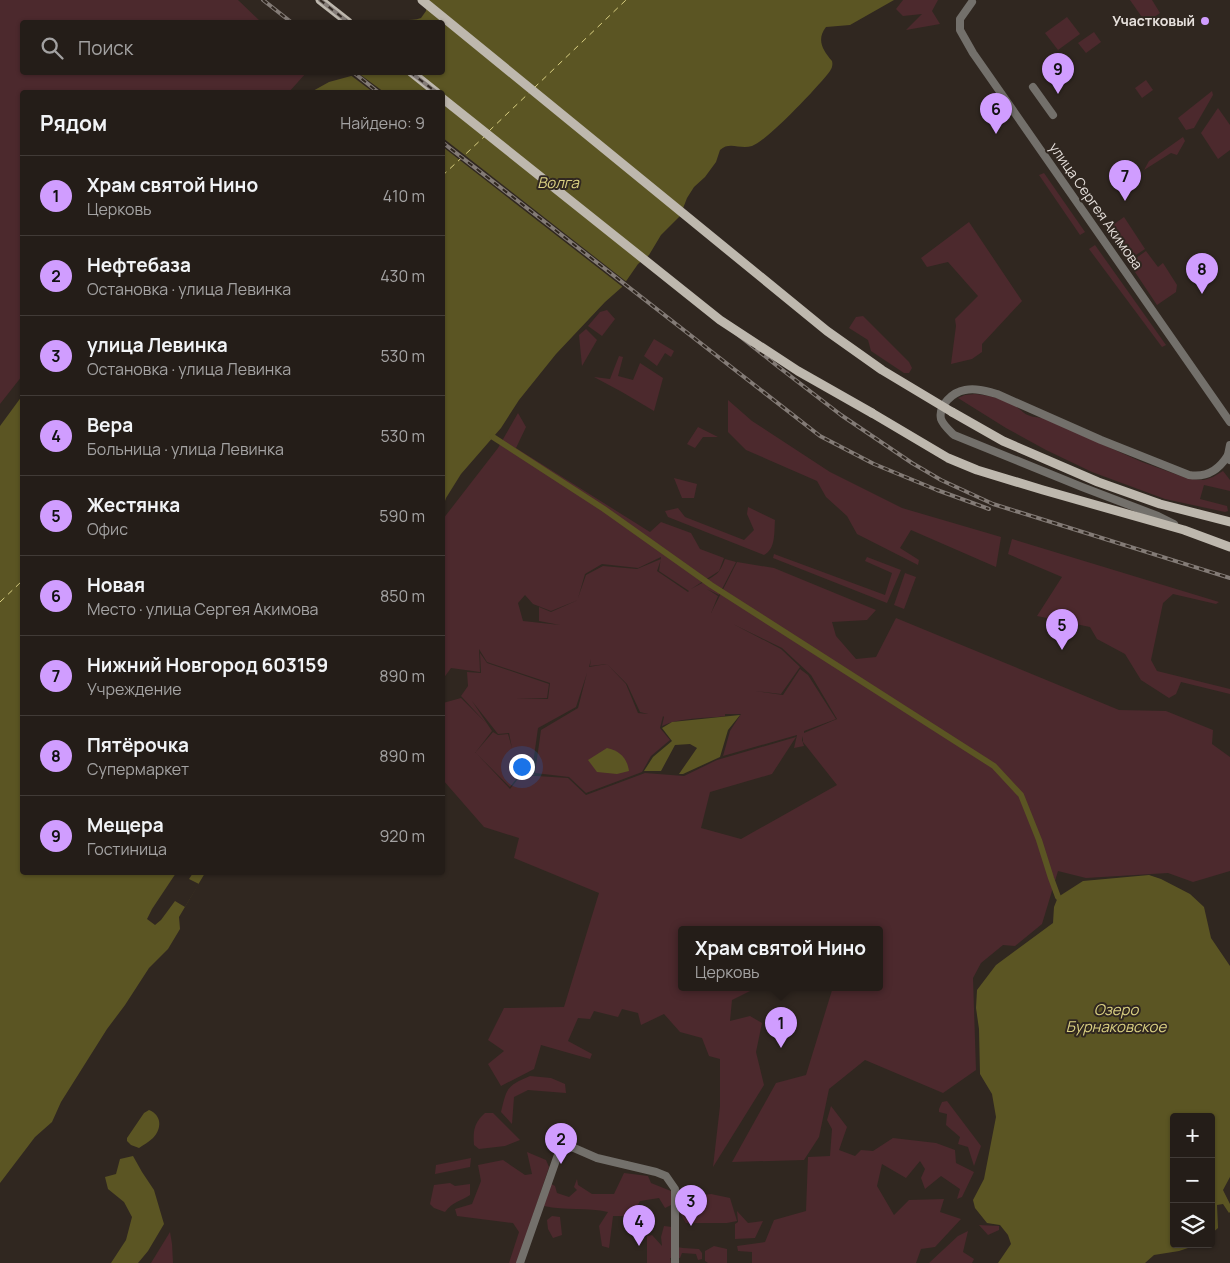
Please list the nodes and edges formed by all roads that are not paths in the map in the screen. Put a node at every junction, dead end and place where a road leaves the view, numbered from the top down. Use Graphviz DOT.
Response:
graph roads {
  1 [pos="320,0"];
  2 [pos="422,0"];
  3 [pos="972,2"];
  4 [pos="345,20"];
  5 [pos="414,75"];
  6 [pos="1033,87"];
  7 [pos="433,90"];
  8 [pos="445,100"];
  9 [pos="1053,115"];
  10 [pos="1230,422"];
  11 [pos="1230,444"];
  12 [pos="1229,458"];
  13 [pos="1230,522"];
  14 [pos="1184,530"];
  15 [pos="1230,547"];
  16 [pos="520,1263"];
  17 [pos="675,1263"];
  1 -- 4 [label="main road"];
  2 -- 13 [label="main road, bridge"];
  3 -- 10 [label="street, улица Сергея Акимова"];
  5 -- 7 [label="main road"];
  6 -- 9 [label="street"];
  8 -- 14 [label="main road, bridge"];
  11 -- 12 [label="street"];
  12 -- 14 [label="street"];
  14 -- 15 [label="main road"];
  16 -- 17 [label="street"];
}
